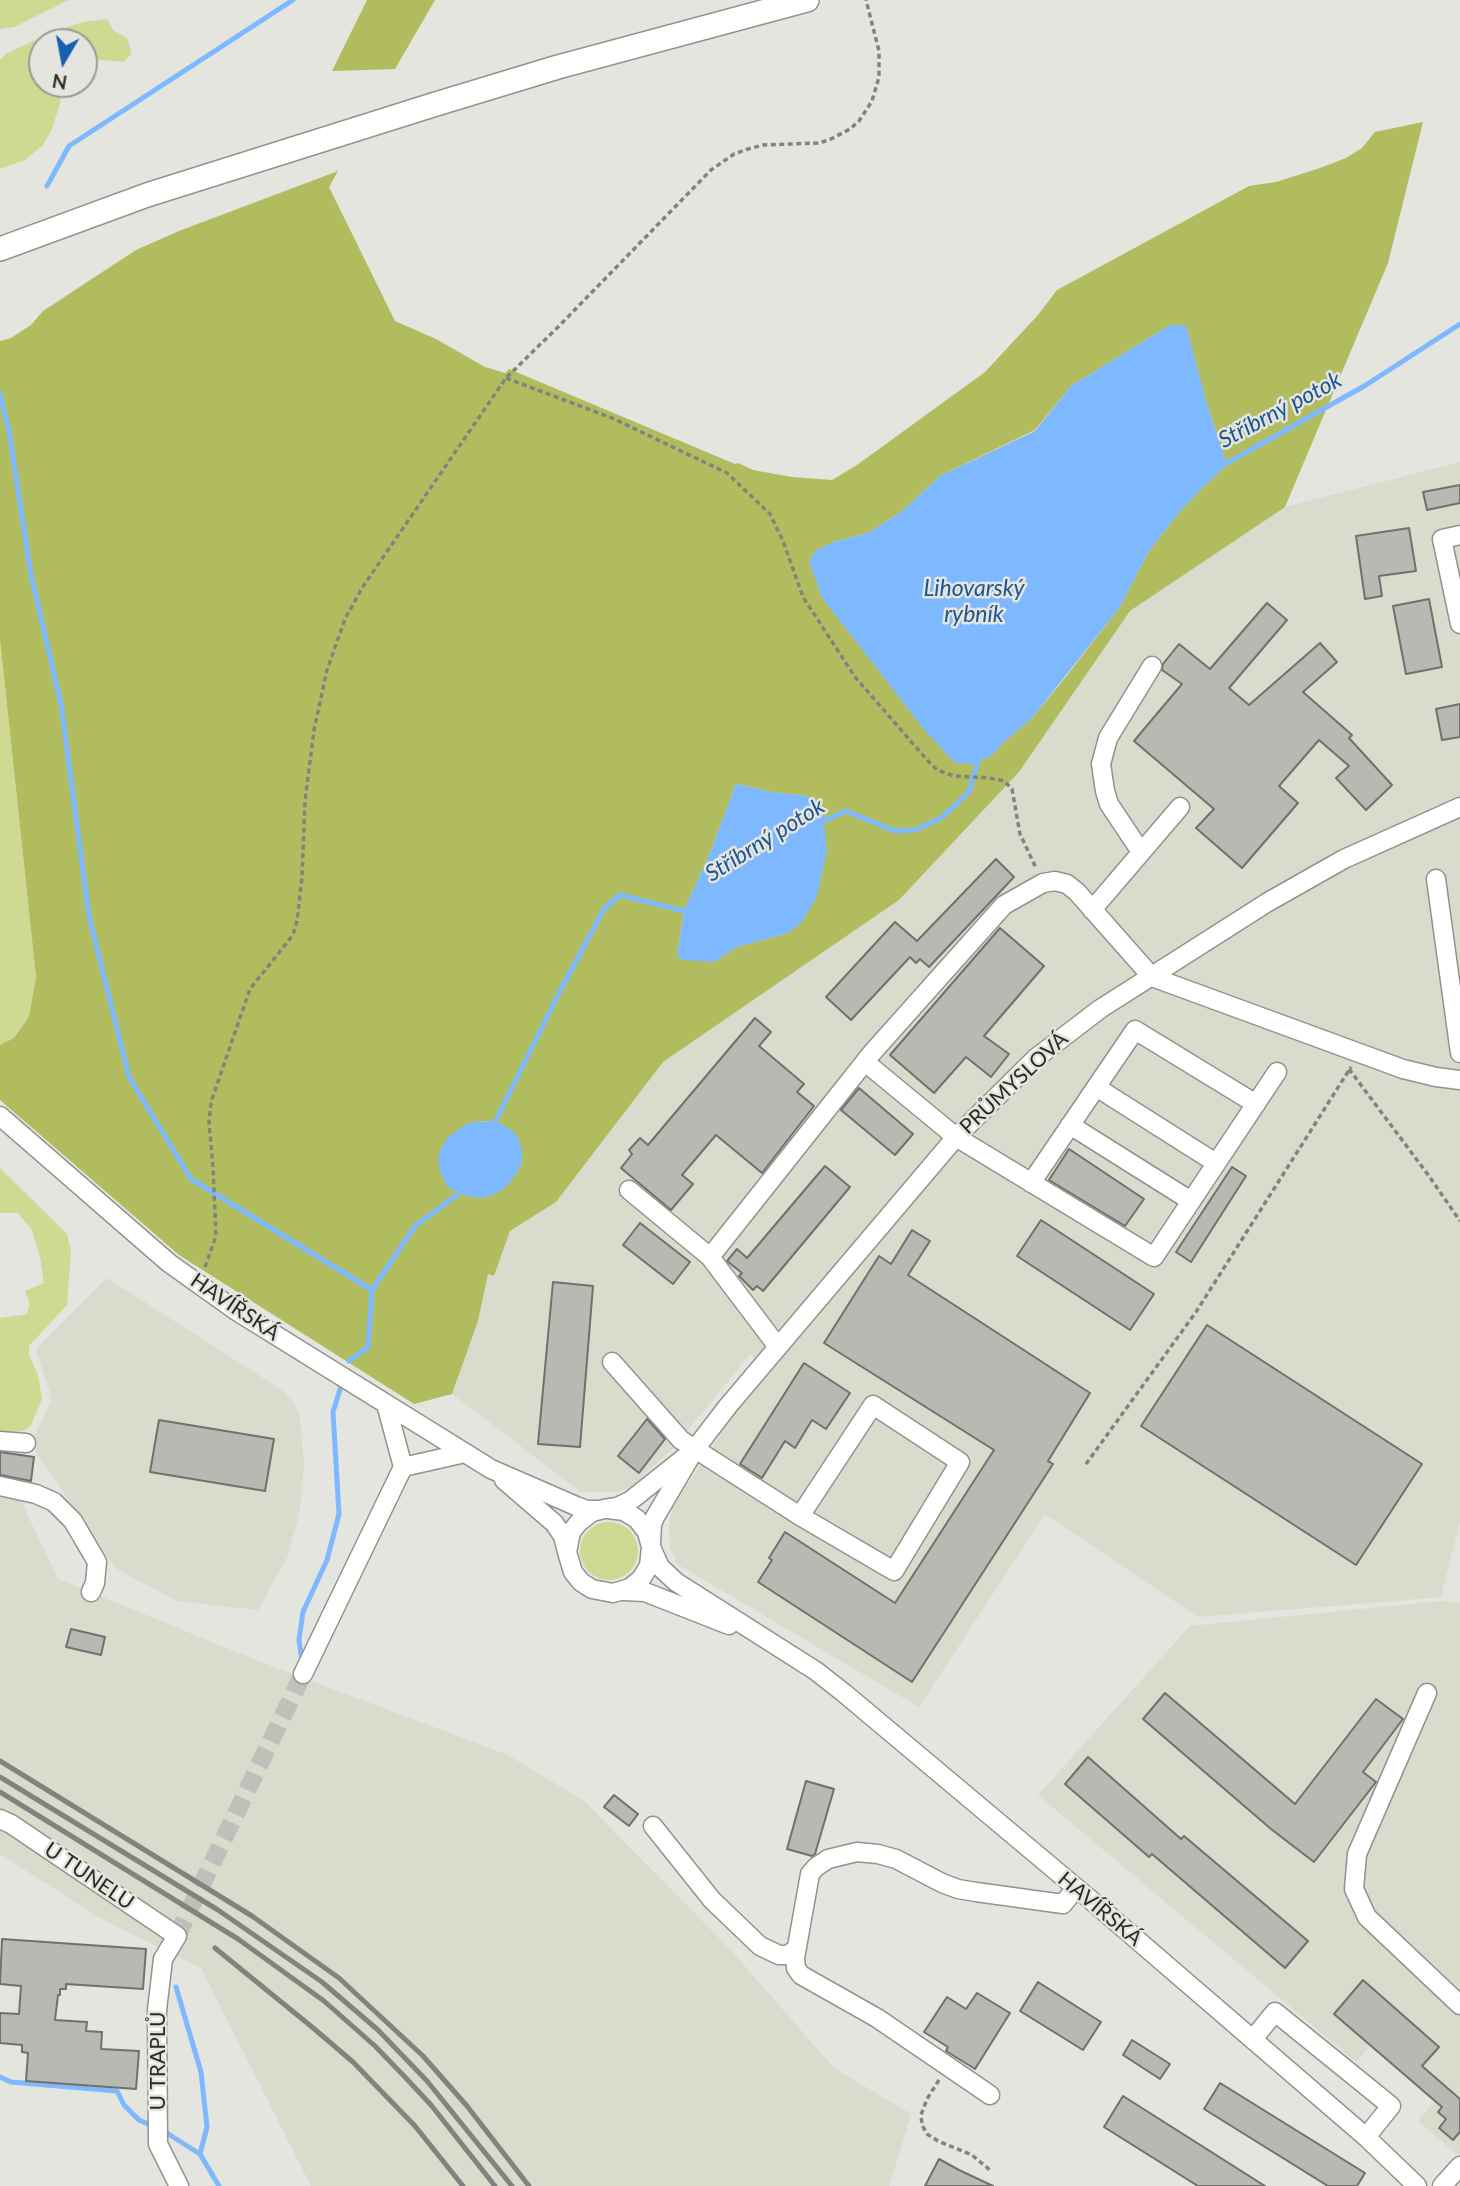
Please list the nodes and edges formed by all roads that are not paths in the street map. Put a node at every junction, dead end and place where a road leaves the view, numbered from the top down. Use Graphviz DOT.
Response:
graph roads {
  1 [pos="807,0"];
  2 [pos="0,249"];
  3 [pos="1460,535"];
  4 [pos="1460,624"];
  5 [pos="1152,666"];
  6 [pos="1180,807"];
  7 [pos="1460,807"];
  8 [pos="1141,852"];
  9 [pos="1436,879"];
  10 [pos="1092,910"];
  11 [pos="1453,953"];
  12 [pos="1152,977"];
  13 [pos="1460,1053"];
  14 [pos="865,1062"];
  15 [pos="1277,1072"];
  16 [pos="1460,1080"];
  17 [pos="1096,1087"];
  18 [pos="1256,1104"];
  19 [pos="0,1116"];
  20 [pos="1070,1125"];
  21 [pos="956,1137"];
  22 [pos="1216,1163"];
  23 [pos="1031,1183"];
  24 [pos="629,1190"];
  25 [pos="1191,1201"];
  26 [pos="710,1257"];
  27 [pos="778,1347"];
  28 [pos="612,1362"];
  29 [pos="386,1404"];
  30 [pos="0,1441"];
  31 [pos="26,1443"];
  32 [pos="695,1449"];
  33 [pos="465,1452"];
  34 [pos="403,1467"];
  35 [pos="491,1469"];
  36 [pos="0,1486"];
  37 [pos="604,1509"];
  38 [pos="800,1516"];
  39 [pos="651,1545"];
  40 [pos="567,1552"];
  41 [pos="621,1591"];
  42 [pos="91,1592"];
  43 [pos="774,1644"];
  44 [pos="303,1674"];
  45 [pos="1427,1693"];
  46 [pos="0,1819"];
  47 [pos="653,1826"];
  48 [pos="1076,1888"];
  49 [pos="177,1936"];
  50 [pos="797,1948"];
  51 [pos="1460,2005"];
  52 [pos="1253,2039"];
  53 [pos="990,2095"];
  54 [pos="1366,2137"];
  55 [pos="1460,2165"];
  56 [pos="179,2186"];
  57 [pos="1417,2186"];
  58 [pos="1442,2186"];
  1 -- 2 [label="main road"];
  3 -- 4 [label="street"];
  5 -- 8 [label="street"];
  6 -- 8 [label="street"];
  7 -- 12 [label="street, PRŮMYSLOVÁ"];
  8 -- 10 [label="street"];
  9 -- 11 [label="street"];
  10 -- 12 [label="street"];
  10 -- 14 [label="street"];
  11 -- 13 [label="street"];
  12 -- 16 [label="street"];
  12 -- 21 [label="street, PRŮMYSLOVÁ"];
  14 -- 21 [label="street"];
  14 -- 26 [label="street"];
  15 -- 18 [label="street"];
  17 -- 18 [label="street"];
  17 -- 20 [label="street"];
  17 -- 22 [label="street"];
  18 -- 22 [label="street"];
  19 -- 29 [label="street, HAVÍŘSKÁ"];
  20 -- 23 [label="street"];
  20 -- 25 [label="street"];
  21 -- 23 [label="street"];
  21 -- 27 [label="street, PRŮMYSLOVÁ"];
  22 -- 25 [label="street"];
  23 -- 25 [label="street"];
  24 -- 26 [label="street"];
  26 -- 27 [label="street"];
  27 -- 32 [label="street, PRŮMYSLOVÁ"];
  28 -- 32 [label="street"];
  29 -- 33 [label="street, HAVÍŘSKÁ"];
  29 -- 34 [label="street"];
  30 -- 31 [label="street"];
  32 -- 37 [label="street, PRŮMYSLOVÁ"];
  32 -- 38 [label="street"];
  32 -- 39 [label="street, PRŮMYSLOVÁ"];
  33 -- 34 [label="street"];
  33 -- 35 [label="street, HAVÍŘSKÁ"];
  34 -- 44 [label="street"];
  35 -- 37 [label="street, HAVÍŘSKÁ"];
  35 -- 40 [label="street, HAVÍŘSKÁ"];
  36 -- 42 [label="street"];
  37 -- 39 [label="street, HAVÍŘSKÁ"];
  37 -- 40 [label="street"];
  38 -- 38 [label="street"];
  39 -- 41 [label="street"];
  39 -- 43 [label="street, HAVÍŘSKÁ"];
  40 -- 41 [label="street, HAVÍŘSKÁ"];
  41 -- 43 [label="street, HAVÍŘSKÁ"];
  43 -- 48 [label="street, HAVÍŘSKÁ"];
  45 -- 51 [label="street"];
  46 -- 49 [label="street, U TUNELU"];
  47 -- 50 [label="street"];
  48 -- 50 [label="street"];
  48 -- 52 [label="street, HAVÍŘSKÁ"];
  49 -- 56 [label="street, U TRAPLŮ"];
  50 -- 53 [label="street"];
  52 -- 54 [label="street, HAVÍŘSKÁ"];
  52 -- 54 [label="street"];
  54 -- 57 [label="street, HAVÍŘSKÁ"];
  55 -- 58 [label="street"];
}
